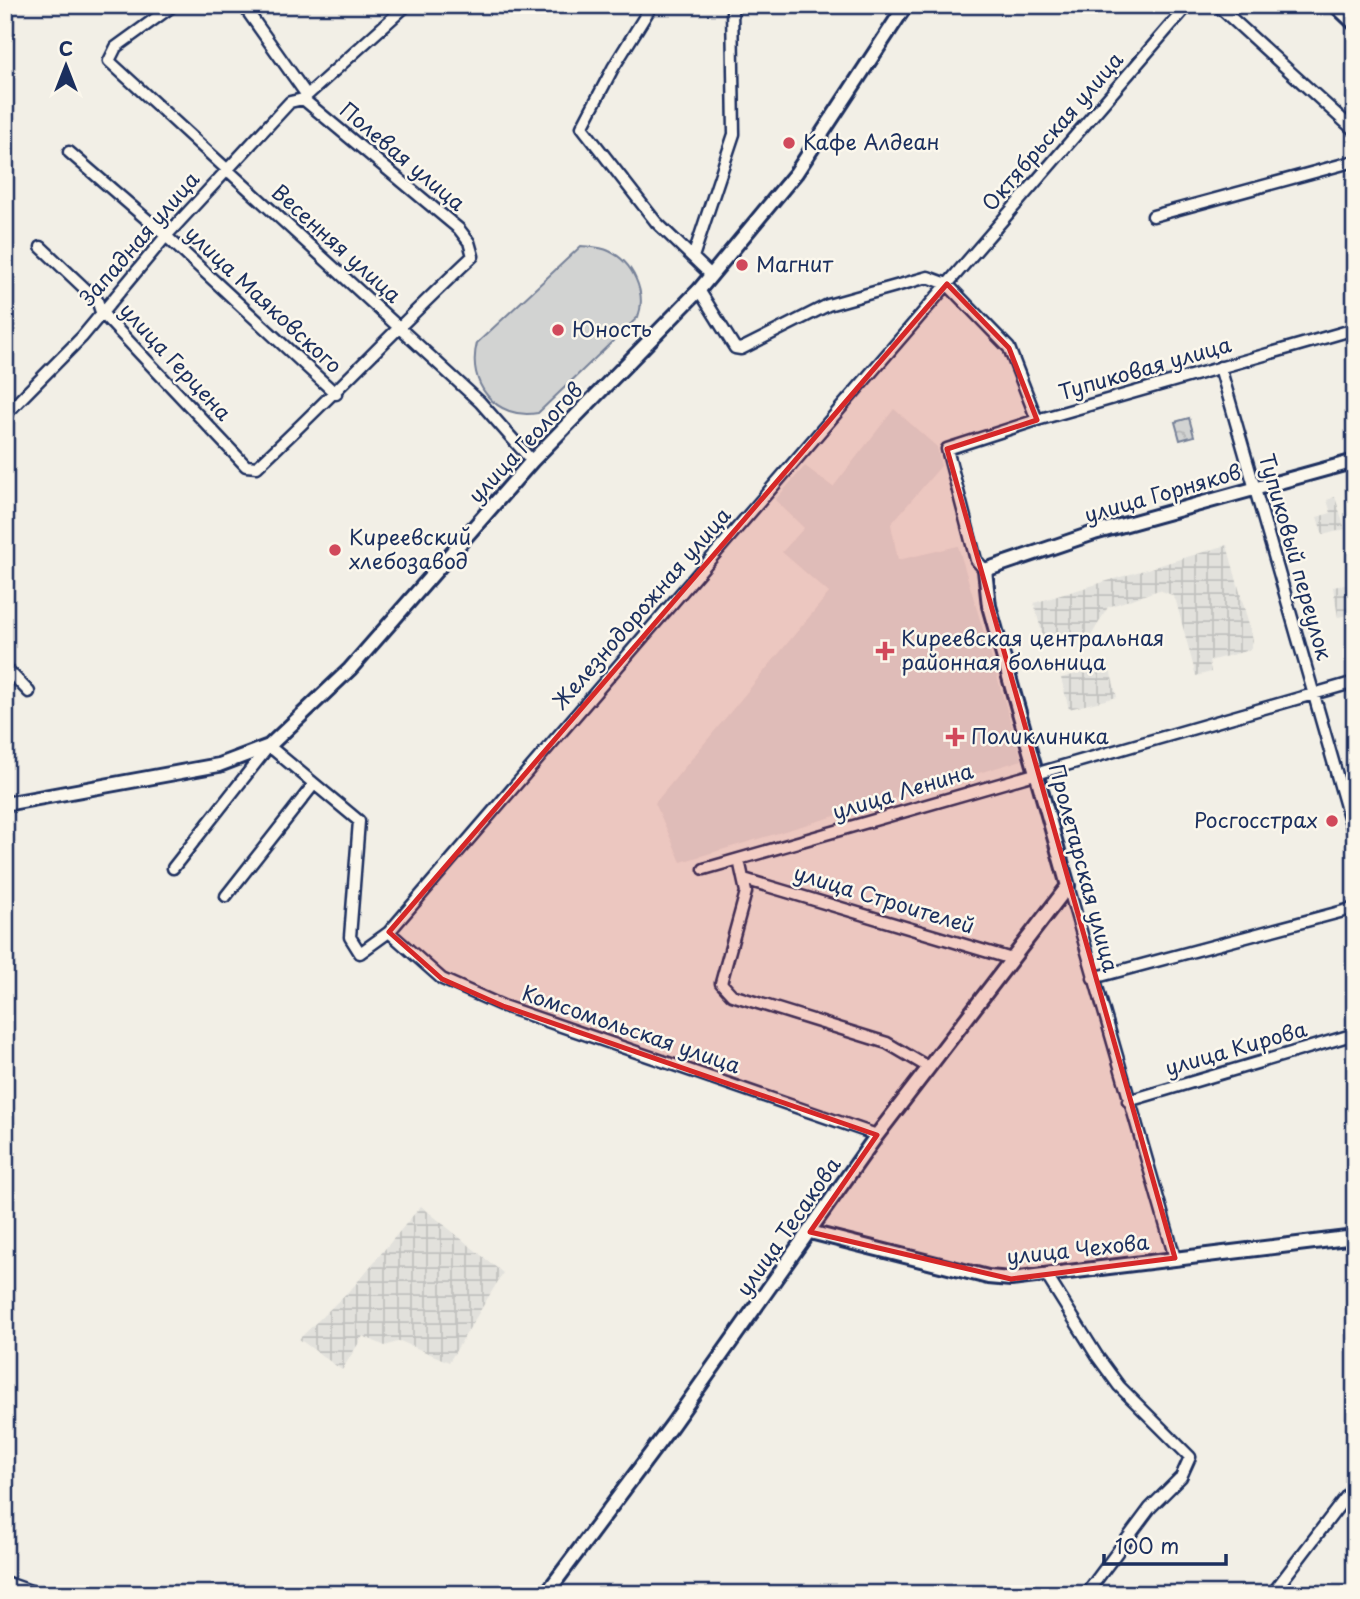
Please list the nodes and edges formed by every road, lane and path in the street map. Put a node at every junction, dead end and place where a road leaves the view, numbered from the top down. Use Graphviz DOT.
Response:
graph roads {
  1 [pos="174,5"];
  2 [pos="243,5"];
  3 [pos="407,5"];
  4 [pos="652,5"];
  5 [pos="732,5"];
  6 [pos="906,5"];
  7 [pos="1188,5"];
  8 [pos="1217,5"];
  9 [pos="1335,5"];
  10 [pos="1355,24"];
  11 [pos="304,97"];
  12 [pos="1355,131"];
  13 [pos="69,152"];
  14 [pos="1355,160"];
  15 [pos="227,170"];
  16 [pos="1153,216"];
  17 [pos="166,236"];
  18 [pos="41,247"];
  19 [pos="694,257"];
  20 [pos="711,275"];
  21 [pos="947,284"];
  22 [pos="699,290"];
  23 [pos="101,312"];
  24 [pos="397,326"];
  25 [pos="1355,329"];
  26 [pos="1220,368"];
  27 [pos="336,394"];
  28 [pos="5,415"];
  29 [pos="1037,420"];
  30 [pos="947,449"];
  31 [pos="532,461"];
  32 [pos="1355,461"];
  33 [pos="1255,487"];
  34 [pos="985,570"];
  35 [pos="5,667"];
  36 [pos="1355,682"];
  37 [pos="29,692"];
  38 [pos="1313,693"];
  39 [pos="269,746"];
  40 [pos="1037,772"];
  41 [pos="314,784"];
  42 [pos="5,804"];
  43 [pos="1355,838"];
  44 [pos="739,860"];
  45 [pos="173,868"];
  46 [pos="704,869"];
  47 [pos="744,879"];
  48 [pos="1068,886"];
  49 [pos="226,896"];
  50 [pos="1355,908"];
  51 [pos="389,932"];
  52 [pos="1012,959"];
  53 [pos="1093,978"];
  54 [pos="1355,1034"];
  55 [pos="928,1067"];
  56 [pos="1128,1101"];
  57 [pos="877,1135"];
  58 [pos="810,1232"];
  59 [pos="1355,1237"];
  60 [pos="1175,1258"];
  61 [pos="1047,1276"];
  62 [pos="1355,1485"];
  63 [pos="5,1582"];
  64 [pos="38,1594"];
  65 [pos="546,1594"];
  66 [pos="1086,1594"];
  67 [pos="1272,1594"];
  1 -- 15 [label="street, Весенняя улица"];
  2 -- 11 [label="street, Полевая улица"];
  3 -- 11 [label="street, Западная улица"];
  4 -- 19 [label="street"];
  5 -- 19 [label="street"];
  6 -- 20 [label="main road, улица Геологов"];
  7 -- 21 [label="street, Октябрьская улица"];
  8 -- 12 [label="street"];
  9 -- 10 [label="main road"];
  11 -- 15 [label="street, Западная улица"];
  11 -- 24 [label="street, Полевая улица"];
  13 -- 17 [label="street, улица Маяковского"];
  14 -- 16 [label="street"];
  15 -- 17 [label="street, Западная улица"];
  15 -- 24 [label="street, Весенняя улица"];
  17 -- 23 [label="street, Западная улица"];
  17 -- 27 [label="street, улица Маяковского"];
  18 -- 23 [label="street, улица Герцена"];
  19 -- 20 [label="street"];
  20 -- 22 [label="main road, улица Геологов"];
  21 -- 22 [label="street"];
  21 -- 29 [label="street"];
  21 -- 51 [label="street, Железнодорожная улица"];
  22 -- 31 [label="main road, улица Геологов"];
  23 -- 27 [label="street, улица Герцена"];
  23 -- 28 [label="street, Западная улица"];
  24 -- 27 [label="street"];
  24 -- 31 [label="street, Весенняя улица"];
  25 -- 26 [label="street, Тупиковая улица"];
  26 -- 29 [label="street, Тупиковая улица"];
  26 -- 33 [label="street, Тупиковый переулок"];
  29 -- 30 [label="street, Тупиковая улица"];
  30 -- 34 [label="street, Пролетарская улица"];
  31 -- 39 [label="main road, улица Геологов"];
  32 -- 33 [label="main road, улица Горняков"];
  33 -- 34 [label="main road, улица Горняков"];
  33 -- 38 [label="street, Тупиковый переулок"];
  34 -- 40 [label="main road, Пролетарская улица"];
  35 -- 37 [label="street"];
  36 -- 38 [label="street, улица Ленина"];
  38 -- 40 [label="street, улица Ленина"];
  38 -- 43 [label="street, Тупиковый переулок"];
  39 -- 41 [label="street"];
  39 -- 42 [label="main road, улица Геологов"];
  39 -- 45 [label="street"];
  40 -- 44 [label="street, улица Ленина"];
  40 -- 48 [label="main road, Пролетарская улица"];
  41 -- 49 [label="street"];
  41 -- 51 [label="street, Железнодорожная улица"];
  44 -- 46 [label="street, улица Ленина"];
  44 -- 47 [label="street"];
  47 -- 52 [label="street, улица Строителей"];
  47 -- 55 [label="street"];
  48 -- 52 [label="main road, улица Тесакова"];
  48 -- 53 [label="street, Пролетарская улица"];
  50 -- 53 [label="street"];
  51 -- 57 [label="street, Комсомольская улица"];
  52 -- 55 [label="main road, улица Тесакова"];
  53 -- 56 [label="street, Пролетарская улица"];
  54 -- 56 [label="street, улица Кирова"];
  55 -- 57 [label="main road, улица Тесакова"];
  56 -- 60 [label="street, Пролетарская улица"];
  57 -- 58 [label="main road, улица Тесакова"];
  58 -- 61 [label="main road, улица Чехова"];
  58 -- 65 [label="main road, улица Тесакова"];
  59 -- 60 [label="main road, улица Чехова"];
  60 -- 61 [label="main road, улица Чехова"];
  61 -- 66 [label="street"];
  62 -- 67 [label="street"];
  63 -- 64 [label="street"];
}
